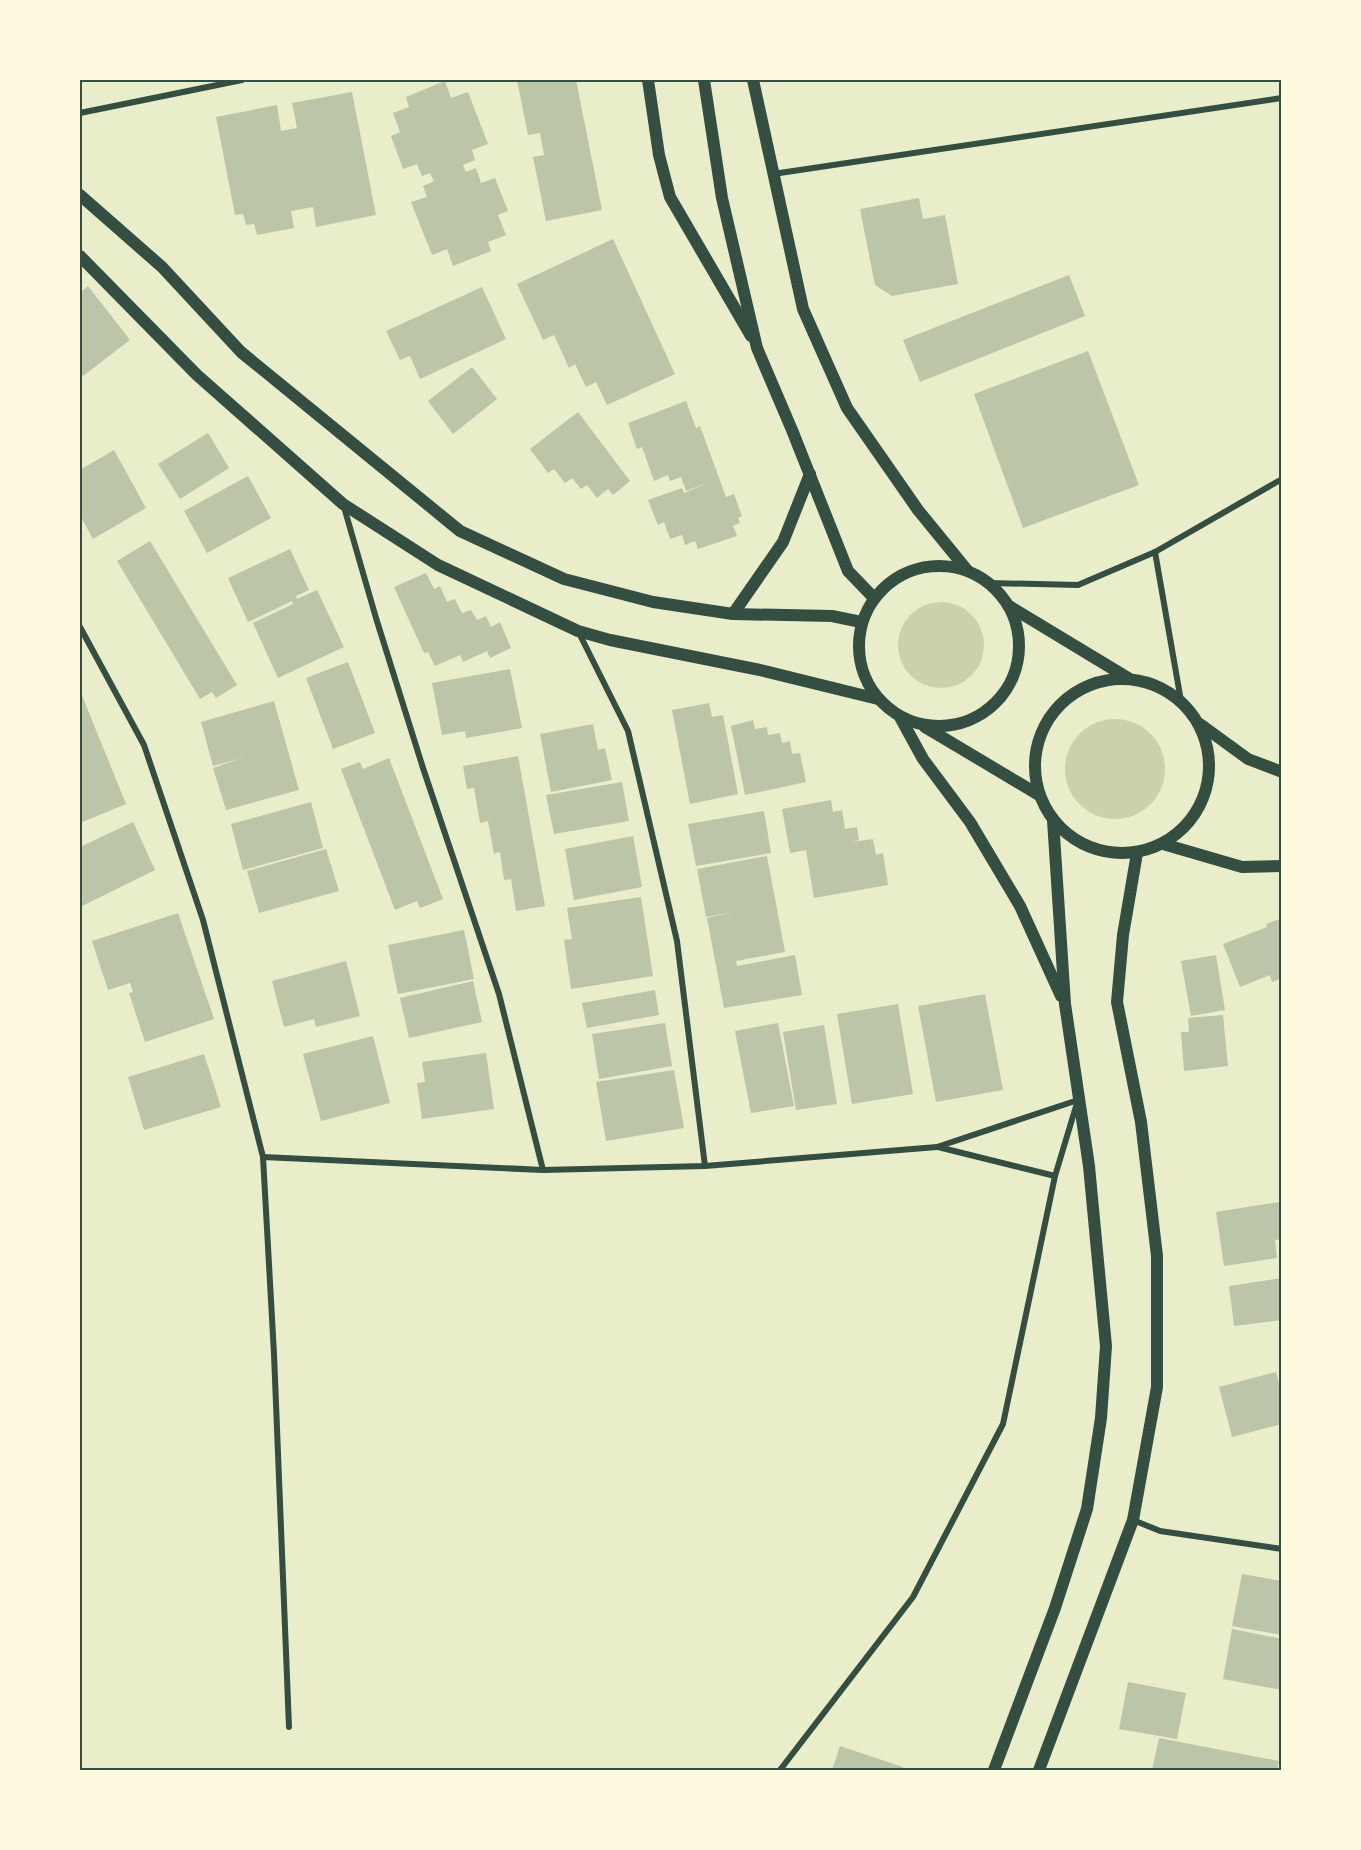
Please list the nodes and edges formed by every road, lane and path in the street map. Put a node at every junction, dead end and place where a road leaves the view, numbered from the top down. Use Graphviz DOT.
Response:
graph roads {
  1 [pos="242,80"];
  2 [pos="648,80"];
  3 [pos="704,80"];
  4 [pos="753,80"];
  5 [pos="1281,98"];
  6 [pos="80,113"];
  7 [pos="773,174"];
  8 [pos="80,195"];
  9 [pos="80,256"];
  10 [pos="757,348"];
  11 [pos="810,474"];
  12 [pos="1281,479"];
  13 [pos="343,504"];
  14 [pos="1155,552"];
  15 [pos="967,570"];
  16 [pos="989,583"];
  17 [pos="874,598"];
  18 [pos="1009,606"];
  19 [pos="733,614"];
  20 [pos="861,622"];
  21 [pos="80,627"];
  22 [pos="578,631"];
  23 [pos="1128,678"];
  24 [pos="878,699"];
  25 [pos="1182,701"];
  26 [pos="900,717"];
  27 [pos="1200,724"];
  28 [pos="924,726"];
  29 [pos="1281,772"];
  30 [pos="1039,795"];
  31 [pos="1053,820"];
  32 [pos="1163,844"];
  33 [pos="1137,853"];
  34 [pos="1281,866"];
  35 [pos="1065,1004"];
  36 [pos="1078,1100"];
  37 [pos="937,1147"];
  38 [pos="263,1157"];
  39 [pos="705,1166"];
  40 [pos="543,1170"];
  41 [pos="1055,1176"];
  42 [pos="1133,1520"];
  43 [pos="1281,1549"];
  44 [pos="289,1727"];
  45 [pos="780,1770"];
  46 [pos="994,1770"];
  47 [pos="1039,1770"];
  1 -- 6 [label="street"];
  2 -- 10 [label="main road"];
  3 -- 10 [label="main road"];
  4 -- 7 [label="main road"];
  5 -- 7 [label="street"];
  7 -- 15 [label="main road"];
  8 -- 19 [label="main road"];
  9 -- 13 [label="main road"];
  10 -- 11 [label="main road"];
  11 -- 17 [label="main road"];
  11 -- 19 [label="main road"];
  12 -- 14 [label="street"];
  13 -- 22 [label="main road"];
  13 -- 40 [label="street"];
  14 -- 16 [label="street"];
  14 -- 25 [label="street"];
  15 -- 16 [label="main road"];
  15 -- 17 [label="main road"];
  16 -- 18 [label="main road"];
  17 -- 20 [label="main road"];
  18 -- 23 [label="main road"];
  18 -- 28 [label="main road"];
  19 -- 20 [label="main road"];
  20 -- 24 [label="main road"];
  21 -- 38 [label="street"];
  22 -- 24 [label="main road"];
  22 -- 39 [label="street"];
  23 -- 25 [label="main road"];
  23 -- 30 [label="main road"];
  24 -- 26 [label="main road"];
  25 -- 27 [label="main road"];
  26 -- 28 [label="main road"];
  26 -- 35 [label="main road"];
  27 -- 29 [label="main road"];
  27 -- 32 [label="main road"];
  28 -- 30 [label="main road"];
  30 -- 31 [label="main road"];
  31 -- 33 [label="main road"];
  31 -- 35 [label="main road"];
  32 -- 33 [label="main road"];
  32 -- 34 [label="main road"];
  33 -- 42 [label="main road"];
  35 -- 36 [label="main road"];
  36 -- 37 [label="street"];
  36 -- 41 [label="street"];
  36 -- 46 [label="main road"];
  37 -- 39 [label="street"];
  37 -- 41 [label="street"];
  38 -- 40 [label="street"];
  38 -- 44 [label="street"];
  39 -- 40 [label="street"];
  41 -- 45 [label="street"];
  42 -- 43 [label="street"];
  42 -- 47 [label="main road"];
}
